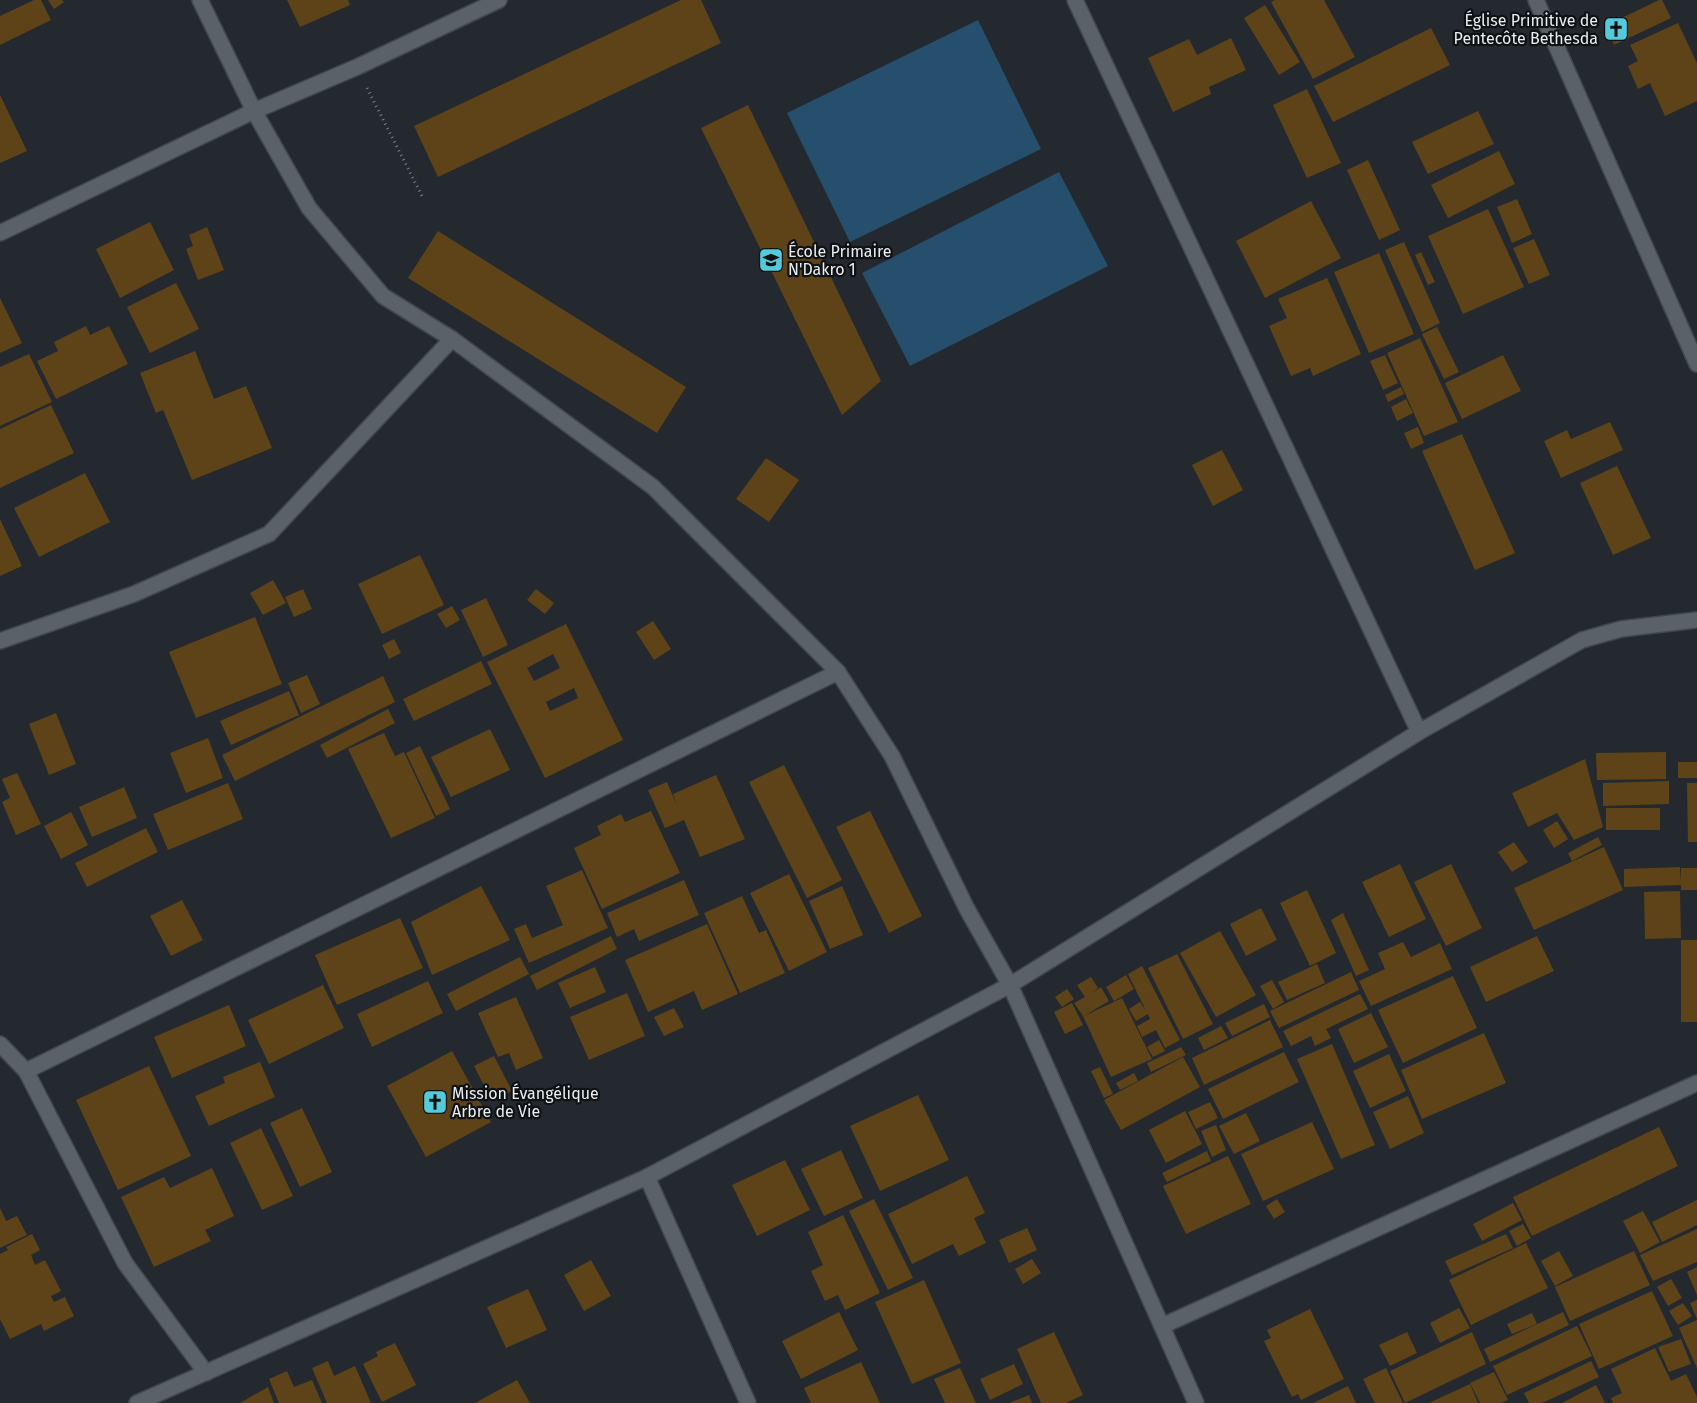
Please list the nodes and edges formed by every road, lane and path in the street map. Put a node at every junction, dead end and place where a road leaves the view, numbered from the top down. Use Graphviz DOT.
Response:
graph roads {
  1 [pos="200,0"];
  2 [pos="499,0"];
  3 [pos="1074,0"];
  4 [pos="1536,0"];
  5 [pos="357,68"];
  6 [pos="254,111"];
  7 [pos="423,198"];
  8 [pos="0,233"];
  9 [pos="452,339"];
  10 [pos="1697,364"];
  11 [pos="1697,620"];
  12 [pos="0,641"];
  13 [pos="838,672"];
  14 [pos="1419,732"];
  15 [pos="1010,985"];
  16 [pos="0,1044"];
  17 [pos="26,1071"];
  18 [pos="1697,1083"];
  19 [pos="647,1177"];
  20 [pos="1162,1326"];
  21 [pos="206,1373"];
  22 [pos="138,1403"];
  23 [pos="748,1403"];
  24 [pos="1196,1403"];
  1 -- 6 [label="street"];
  2 -- 5 [label="street"];
  3 -- 14 [label="street"];
  4 -- 10 [label="street"];
  5 -- 6 [label="street"];
  5 -- 7 [label="path"];
  6 -- 8 [label="street"];
  6 -- 9 [label="street"];
  9 -- 12 [label="street"];
  9 -- 13 [label="street"];
  11 -- 14 [label="street"];
  13 -- 15 [label="street"];
  13 -- 17 [label="street"];
  14 -- 15 [label="street"];
  15 -- 19 [label="street"];
  15 -- 20 [label="street"];
  16 -- 17 [label="street"];
  17 -- 21 [label="street"];
  18 -- 20 [label="street"];
  19 -- 21 [label="street"];
  19 -- 23 [label="street"];
  20 -- 24 [label="street"];
  21 -- 22 [label="street"];
}
